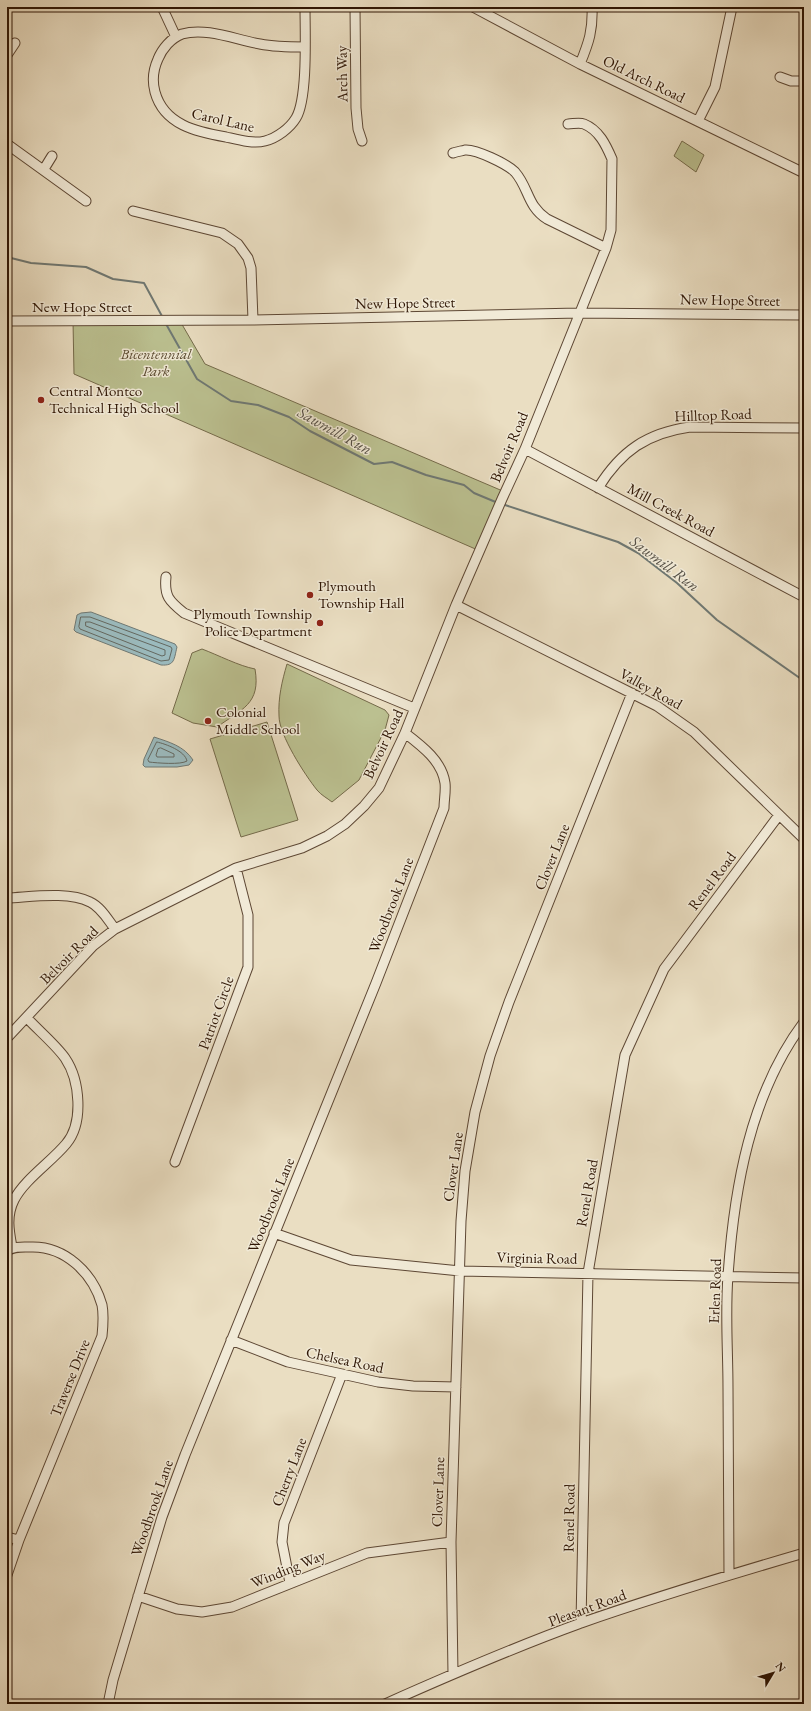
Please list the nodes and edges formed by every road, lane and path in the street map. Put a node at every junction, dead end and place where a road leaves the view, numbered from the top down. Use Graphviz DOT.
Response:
graph roads {
  1 [pos="162,7"];
  2 [pos="305,7"];
  3 [pos="355,7"];
  4 [pos="473,7"];
  5 [pos="592,7"];
  6 [pos="732,7"];
  7 [pos="176,37"];
  8 [pos="15,43"];
  9 [pos="305,47"];
  10 [pos="7,55"];
  11 [pos="580,64"];
  12 [pos="780,77"];
  13 [pos="804,80"];
  14 [pos="698,121"];
  15 [pos="568,124"];
  16 [pos="362,141"];
  17 [pos="7,144"];
  18 [pos="453,153"];
  19 [pos="52,156"];
  20 [pos="44,170"];
  21 [pos="804,173"];
  22 [pos="86,201"];
  23 [pos="133,211"];
  24 [pos="606,248"];
  25 [pos="579,313"];
  26 [pos="804,315"];
  27 [pos="253,320"];
  28 [pos="7,321"];
  29 [pos="804,428"];
  30 [pos="525,449"];
  31 [pos="598,488"];
  32 [pos="166,577"];
  33 [pos="803,593"];
  34 [pos="456,605"];
  35 [pos="632,693"];
  36 [pos="414,708"];
  37 [pos="405,733"];
  38 [pos="779,815"];
  39 [pos="804,839"];
  40 [pos="236,868"];
  41 [pos="7,898"];
  42 [pos="115,929"];
  43 [pos="27,1018"];
  44 [pos="804,1022"];
  45 [pos="7,1038"];
  46 [pos="175,1162"];
  47 [pos="274,1233"];
  48 [pos="9,1249"];
  49 [pos="460,1271"];
  50 [pos="588,1273"];
  51 [pos="728,1277"];
  52 [pos="804,1278"];
  53 [pos="231,1340"];
  54 [pos="342,1374"];
  55 [pos="456,1387"];
  56 [pos="7,1537"];
  57 [pos="19,1540"];
  58 [pos="451,1542"];
  59 [pos="804,1553"];
  60 [pos="7,1575"];
  61 [pos="729,1575"];
  62 [pos="290,1583"];
  63 [pos="138,1596"];
  64 [pos="581,1623"];
  65 [pos="453,1674"];
  66 [pos="108,1704"];
  67 [pos="385,1704"];
  1 -- 7 [label="street"];
  2 -- 9 [label="street, Carol Lane"];
  3 -- 16 [label="street, Arch Way"];
  4 -- 11 [label="street, Old Arch Road"];
  5 -- 11 [label="street"];
  6 -- 14 [label="street"];
  7 -- 9 [label="street"];
  7 -- 9 [label="street, Carol Lane"];
  8 -- 10 [label="street"];
  11 -- 14 [label="street, Old Arch Road"];
  12 -- 13 [label="street"];
  14 -- 21 [label="street, Old Arch Road"];
  15 -- 24 [label="street, Belvoir Road"];
  17 -- 20 [label="street"];
  18 -- 24 [label="street"];
  19 -- 20 [label="street"];
  20 -- 22 [label="street"];
  23 -- 27 [label="street"];
  24 -- 25 [label="street, Belvoir Road"];
  25 -- 26 [label="street, New Hope Street"];
  25 -- 27 [label="street, New Hope Street"];
  25 -- 30 [label="street, Belvoir Road"];
  27 -- 28 [label="street, New Hope Street"];
  29 -- 31 [label="street, Hilltop Road"];
  30 -- 31 [label="street, Mill Creek Road"];
  30 -- 34 [label="street, Belvoir Road"];
  31 -- 33 [label="street, Mill Creek Road"];
  32 -- 36 [label="street"];
  34 -- 35 [label="street, Valley Road"];
  34 -- 36 [label="street, Belvoir Road"];
  35 -- 38 [label="street, Valley Road"];
  35 -- 49 [label="street, Clover Lane"];
  36 -- 37 [label="street, Belvoir Road"];
  37 -- 40 [label="street, Belvoir Road"];
  37 -- 47 [label="street, Woodbrook Lane"];
  38 -- 39 [label="street, Valley Road"];
  38 -- 50 [label="street, Renel Road"];
  40 -- 42 [label="street, Belvoir Road"];
  40 -- 46 [label="street, Patriot Circle"];
  41 -- 42 [label="street"];
  42 -- 43 [label="street, Belvoir Road"];
  43 -- 45 [label="street, Belvoir Road"];
  43 -- 48 [label="street"];
  44 -- 51 [label="street, Erlen Road"];
  47 -- 49 [label="street, Virginia Road"];
  47 -- 53 [label="street, Woodbrook Lane"];
  48 -- 57 [label="street, Traverse Drive"];
  49 -- 50 [label="street, Virginia Road"];
  49 -- 55 [label="street, Clover Lane"];
  50 -- 51 [label="street, Virginia Road"];
  50 -- 64 [label="street, Renel Road"];
  51 -- 52 [label="street, Virginia Road"];
  51 -- 61 [label="street, Erlen Road"];
  53 -- 54 [label="street, Chelsea Road"];
  53 -- 63 [label="street, Woodbrook Lane"];
  54 -- 55 [label="street, Chelsea Road"];
  54 -- 62 [label="street, Cherry Lane"];
  55 -- 58 [label="street, Clover Lane"];
  56 -- 57 [label="street"];
  57 -- 60 [label="street, Traverse Drive"];
  58 -- 62 [label="street, Winding Way"];
  58 -- 65 [label="street, Clover Lane"];
  59 -- 61 [label="street, Pleasant Road"];
  61 -- 64 [label="street, Pleasant Road"];
  62 -- 63 [label="street, Winding Way"];
  63 -- 66 [label="street, Woodbrook Lane"];
  64 -- 65 [label="street, Pleasant Road"];
  65 -- 67 [label="street, Pleasant Road"];
}
